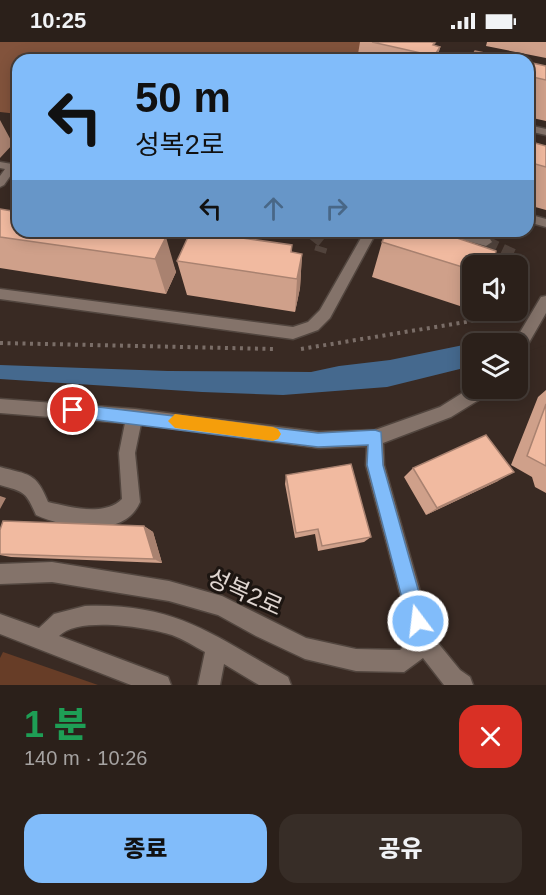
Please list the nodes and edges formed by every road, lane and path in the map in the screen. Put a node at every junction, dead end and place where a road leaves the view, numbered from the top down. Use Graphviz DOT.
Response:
graph roads {
  1 [pos="12,170"];
  2 [pos="0,183"];
  3 [pos="368,237"];
  4 [pos="470,237"];
  5 [pos="486,242"];
  6 [pos="0,294"];
  7 [pos="546,301"];
  8 [pos="527,333"];
  9 [pos="467,399"];
  10 [pos="0,406"];
  11 [pos="135,416"];
  12 [pos="375,438"];
  13 [pos="0,476"];
  14 [pos="0,574"];
  15 [pos="0,624"];
  16 [pos="42,640"];
  17 [pos="424,643"];
  18 [pos="216,650"];
  19 [pos="159,685"];
  20 [pos="209,685"];
  21 [pos="280,685"];
  22 [pos="462,685"];
  1 -- 2 [label="street"];
  3 -- 6 [label="street"];
  4 -- 5 [label="street"];
  7 -- 8 [label="street"];
  9 -- 12 [label="street"];
  10 -- 11 [label="street"];
  11 -- 12 [label="street"];
  11 -- 13 [label="street"];
  12 -- 17 [label="street"];
  14 -- 17 [label="street, 성복2로"];
  15 -- 16 [label="street"];
  16 -- 18 [label="street"];
  16 -- 19 [label="street"];
  17 -- 22 [label="street"];
  18 -- 20 [label="street"];
  18 -- 21 [label="street"];
}
